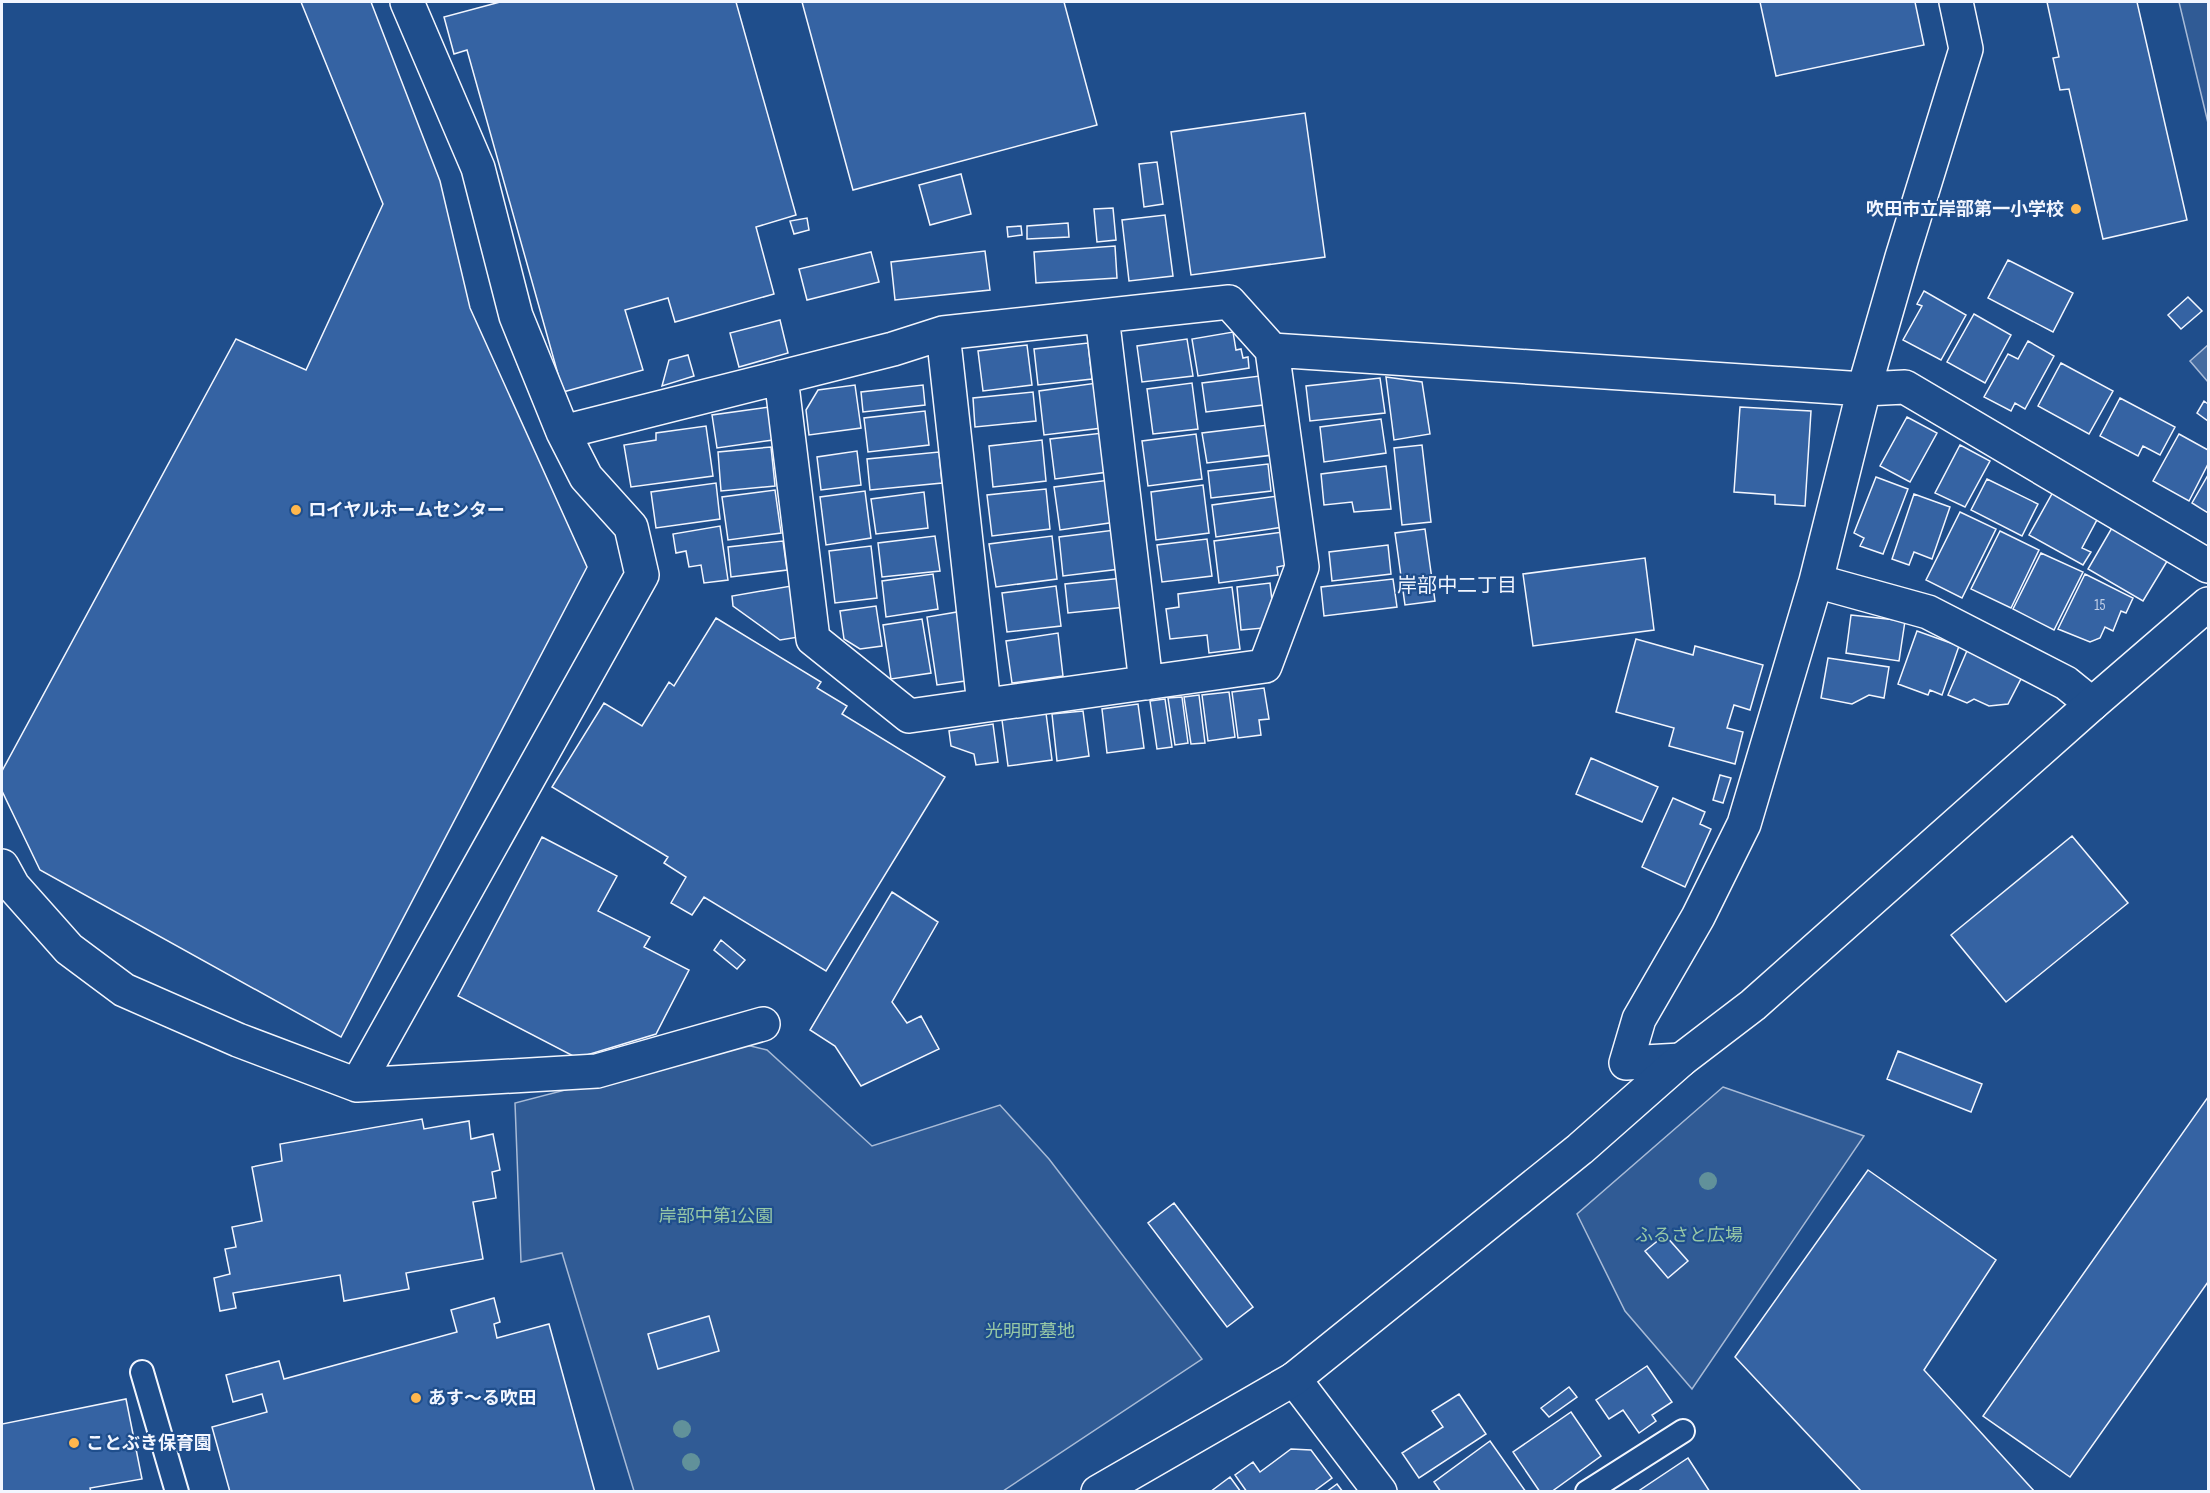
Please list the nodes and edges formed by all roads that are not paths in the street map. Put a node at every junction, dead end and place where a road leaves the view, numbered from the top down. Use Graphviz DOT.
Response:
graph roads {
  1 [pos="407,2"];
  2 [pos="1956,2"];
  3 [pos="1102,316"];
  4 [pos="943,333"];
  5 [pos="1272,350"];
  6 [pos="781,377"];
  7 [pos="1864,389"];
  8 [pos="563,432"];
  9 [pos="2208,566"];
  10 [pos="1816,581"];
  11 [pos="2208,604"];
  12 [pos="1146,682"];
  13 [pos="2092,704"];
  14 [pos="984,705"];
  15 [pos="2,866"];
  16 [pos="763,1024"];
  17 [pos="1682,1060"];
  18 [pos="357,1085"];
  19 [pos="142,1372"];
  20 [pos="1294,1378"];
  21 [pos="1683,1431"];
  22 [pos="177,1491"];
  23 [pos="1098,1491"];
  24 [pos="1380,1491"];
  25 [pos="1587,1491"];
  1 -- 8 [label="street"];
  2 -- 7 [label="street"];
  3 -- 4 [label="street"];
  3 -- 5 [label="street"];
  3 -- 12 [label="street"];
  4 -- 6 [label="street"];
  4 -- 14 [label="street"];
  5 -- 7 [label="street"];
  5 -- 12 [label="street"];
  6 -- 8 [label="street"];
  6 -- 14 [label="street"];
  7 -- 9 [label="street"];
  7 -- 10 [label="street"];
  8 -- 18 [label="street"];
  10 -- 13 [label="street"];
  10 -- 17 [label="street"];
  11 -- 13 [label="street"];
  12 -- 14 [label="street"];
  13 -- 17 [label="street"];
  15 -- 18 [label="street"];
  16 -- 18 [label="street"];
  17 -- 20 [label="street"];
  19 -- 22 [label="lane"];
  20 -- 23 [label="street"];
  20 -- 24 [label="street"];
  21 -- 25 [label="lane"];
}
